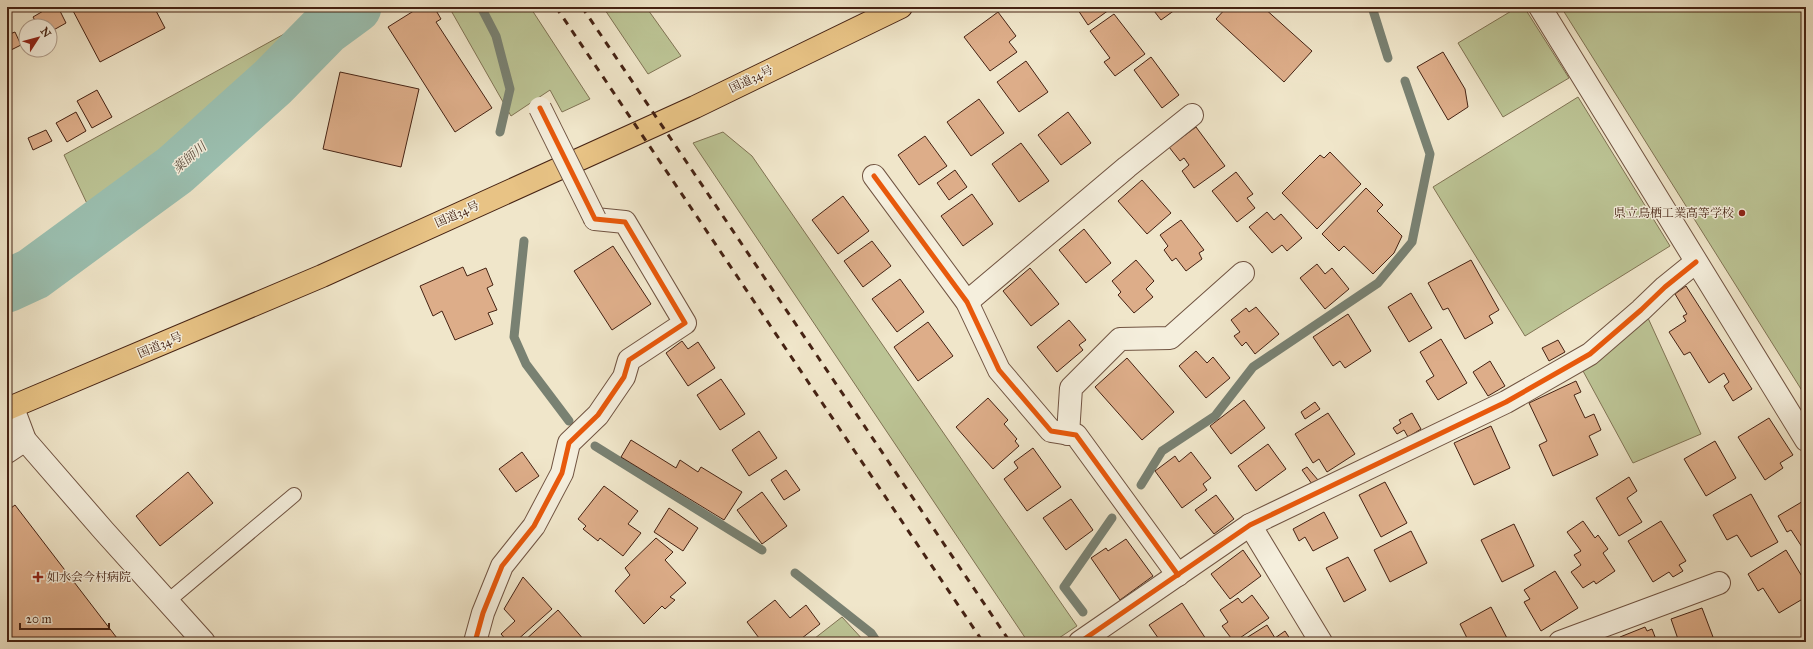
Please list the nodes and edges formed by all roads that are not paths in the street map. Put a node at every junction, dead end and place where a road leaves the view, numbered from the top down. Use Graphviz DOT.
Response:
graph roads {
  1 [pos="901,7"];
  2 [pos="1540,7"];
  3 [pos="540,108"];
  4 [pos="1192,115"];
  5 [pos="874,176"];
  6 [pos="1696,262"];
  7 [pos="1243,273"];
  8 [pos="967,302"];
  9 [pos="9,404"];
  10 [pos="1068,434"];
  11 [pos="25,440"];
  12 [pos="1806,440"];
  13 [pos="7,452"];
  14 [pos="294,495"];
  15 [pos="1250,525"];
  16 [pos="1178,575"];
  17 [pos="1719,583"];
  18 [pos="168,601"];
  19 [pos="204,642"];
  20 [pos="475,642"];
  21 [pos="1080,642"];
  22 [pos="1321,642"];
  23 [pos="1560,642"];
  1 -- 9 [label="highway, 国道34号"];
  2 -- 6 [label="street"];
  3 -- 20 [label="street, bridge"];
  4 -- 8 [label="street"];
  5 -- 8 [label="street"];
  6 -- 12 [label="street"];
  6 -- 15 [label="street"];
  7 -- 10 [label="street"];
  8 -- 10 [label="street"];
  9 -- 11 [label="street"];
  10 -- 16 [label="street"];
  11 -- 13 [label="street"];
  11 -- 18 [label="street"];
  14 -- 18 [label="lane"];
  15 -- 16 [label="street"];
  15 -- 22 [label="street"];
  16 -- 21 [label="street"];
  17 -- 23 [label="street"];
  18 -- 19 [label="street"];
}
